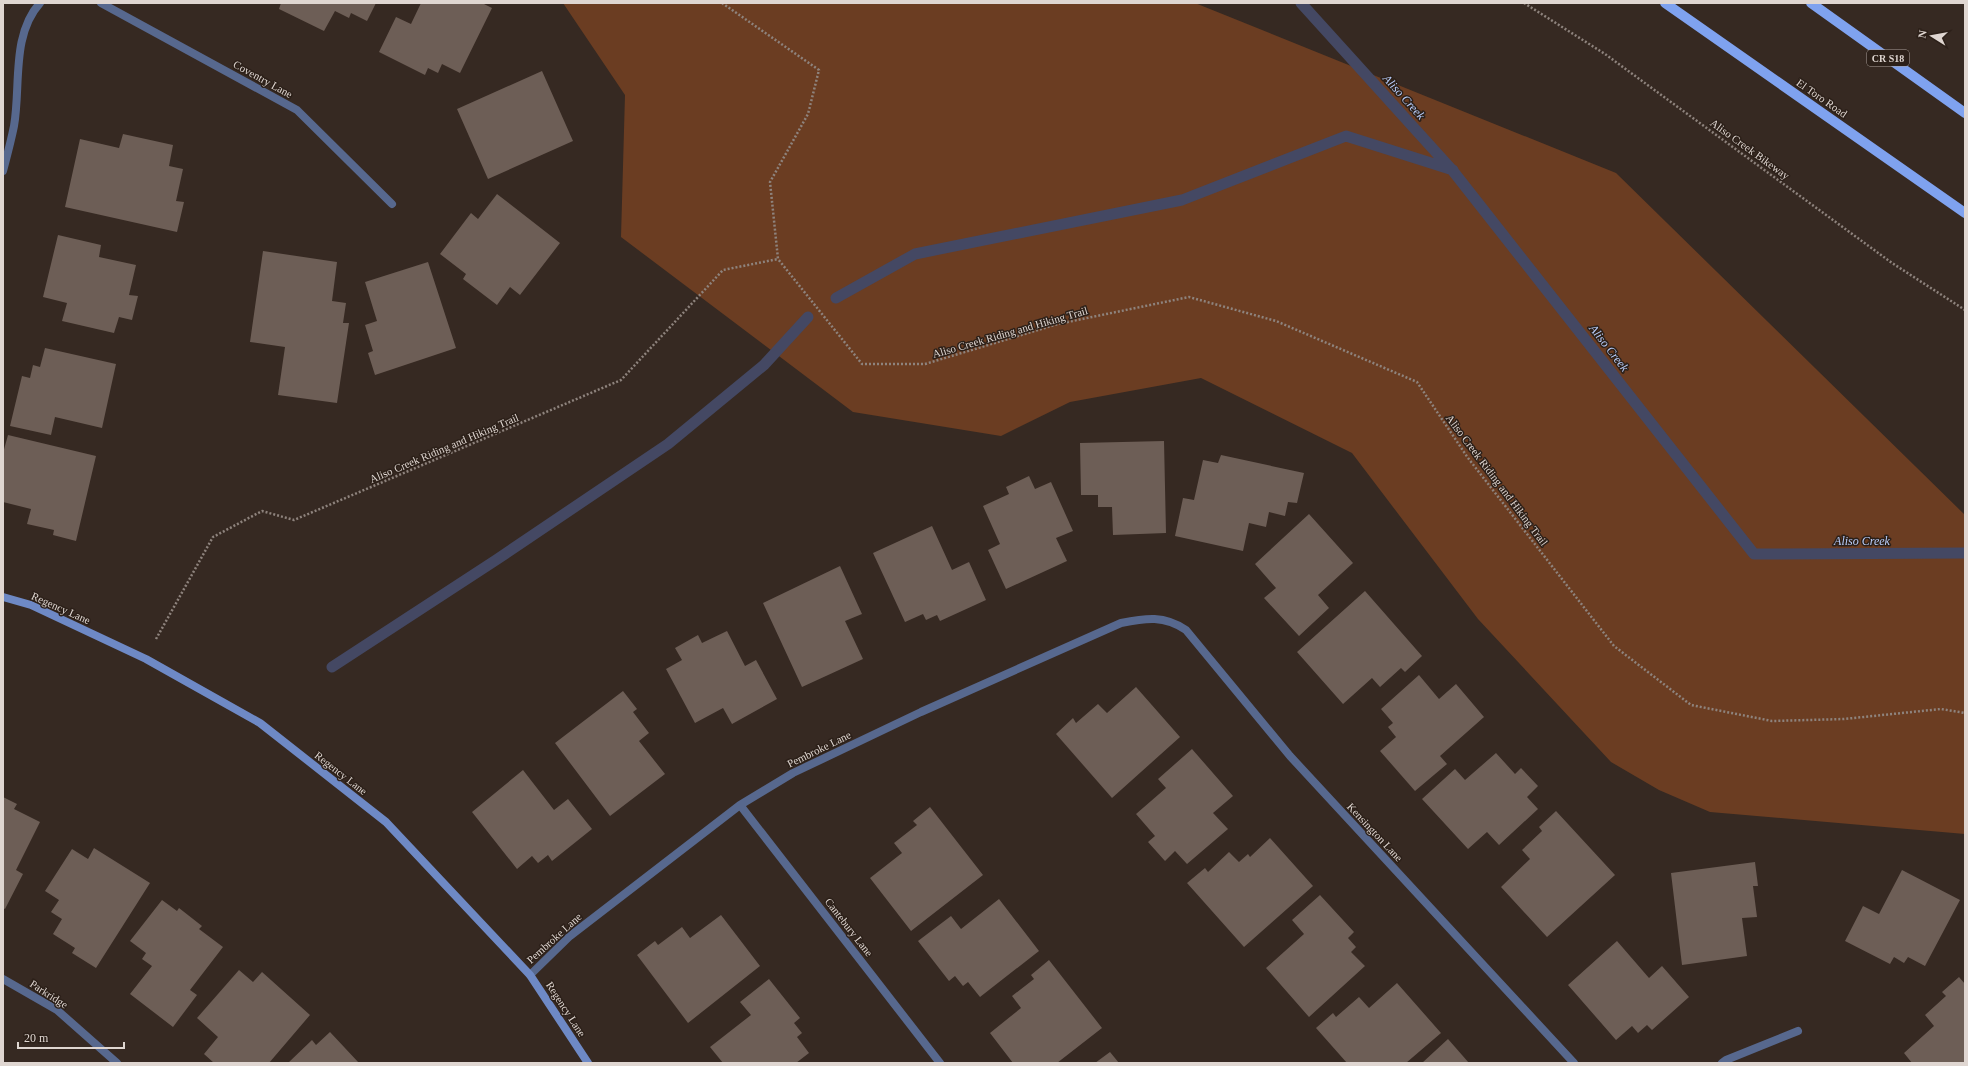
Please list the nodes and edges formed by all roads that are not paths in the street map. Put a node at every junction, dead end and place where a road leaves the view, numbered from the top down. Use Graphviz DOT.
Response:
graph roads {
  1 [pos="40,3"];
  2 [pos="101,3"];
  3 [pos="1665,3"];
  4 [pos="1811,3"];
  5 [pos="1965,113"];
  6 [pos="3,171"];
  7 [pos="392,204"];
  8 [pos="1965,213"];
  9 [pos="3,597"];
  10 [pos="1161,619"];
  11 [pos="740,805"];
  12 [pos="530,975"];
  13 [pos="3,979"];
  14 [pos="1798,1031"];
  15 [pos="117,1063"];
  16 [pos="588,1063"];
  17 [pos="940,1063"];
  18 [pos="1574,1063"];
  19 [pos="1722,1063"];
  1 -- 6 [label="street"];
  2 -- 7 [label="street, Coventry Lane"];
  3 -- 8 [label="main road, El Toro Road"];
  4 -- 5 [label="main road, CR S18"];
  9 -- 12 [label="street, Regency Lane"];
  10 -- 11 [label="street, Pembroke Lane"];
  10 -- 18 [label="street, Kensington Lane"];
  11 -- 12 [label="street, Pembroke Lane"];
  11 -- 17 [label="street, Cantebury Lane"];
  12 -- 16 [label="street, Regency Lane"];
  13 -- 15 [label="street, Parkridge"];
  14 -- 19 [label="street"];
}
